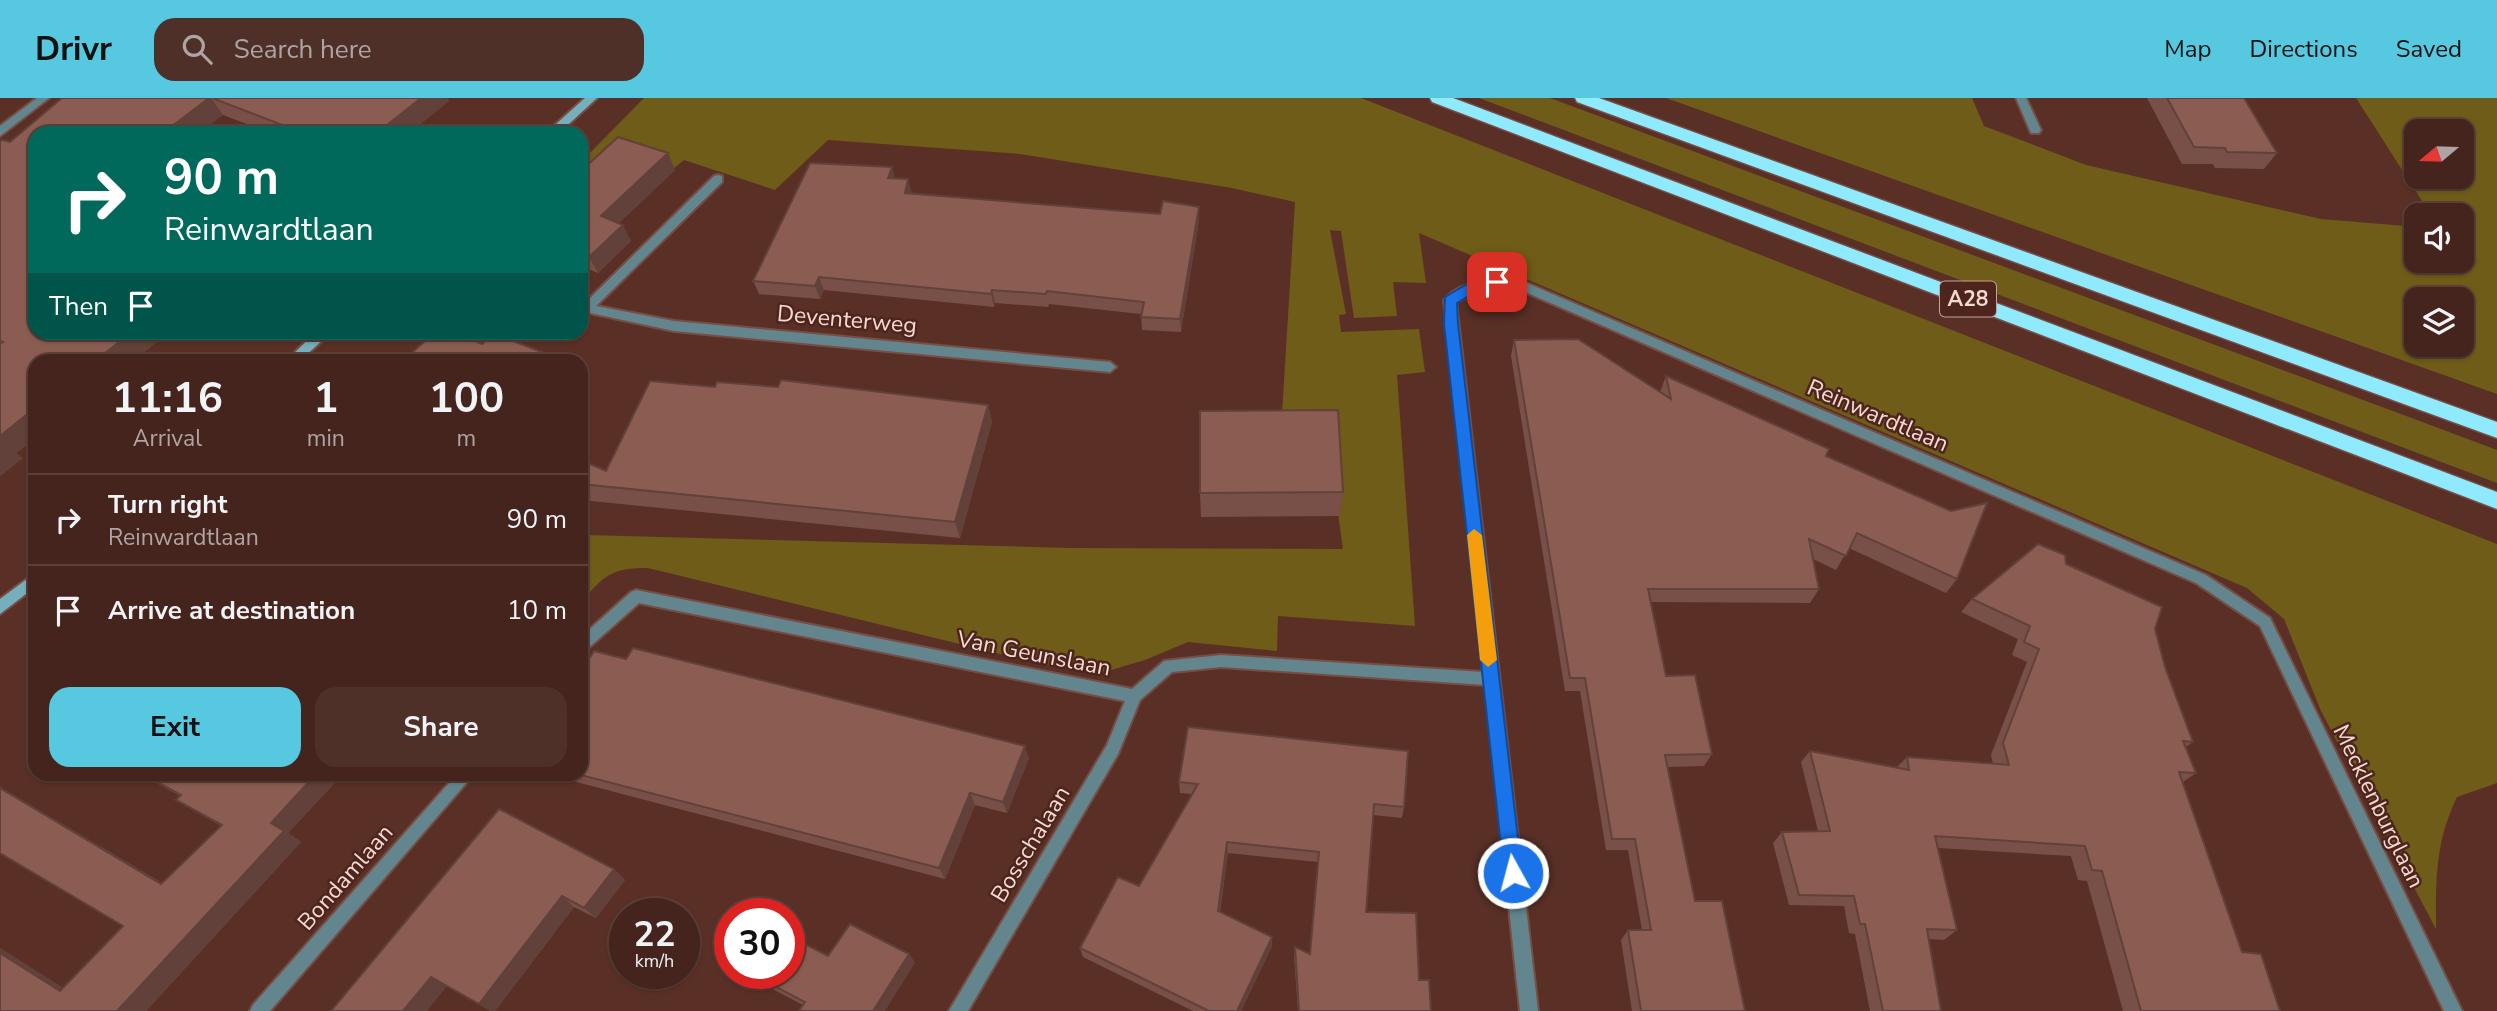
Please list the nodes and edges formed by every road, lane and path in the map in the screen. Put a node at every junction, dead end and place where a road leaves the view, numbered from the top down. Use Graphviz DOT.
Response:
graph roads {
  1 [pos="44,98"];
  2 [pos="592,98"];
  3 [pos="1438,98"];
  4 [pos="1583,98"];
  5 [pos="2021,98"];
  6 [pos="560,126"];
  7 [pos="2035,130"];
  8 [pos="0,132"];
  9 [pos="718,179"];
  10 [pos="588,304"];
  11 [pos="588,309"];
  12 [pos="317,340"];
  13 [pos="300,354"];
  14 [pos="1110,367"];
  15 [pos="2497,430"];
  16 [pos="2497,500"];
  17 [pos="28,585"];
  18 [pos="0,608"];
  19 [pos="2265,622"];
  20 [pos="588,640"];
  21 [pos="1490,679"];
  22 [pos="1134,696"];
  23 [pos="460,781"];
  24 [pos="259,1011"];
  25 [pos="958,1011"];
  26 [pos="1529,1011"];
  27 [pos="2453,1011"];
  1 -- 8 [label="street"];
  2 -- 6 [label="main road"];
  3 -- 16 [label="highway, A28"];
  4 -- 15 [label="highway, A28"];
  5 -- 7 [label="street"];
  9 -- 10 [label="street"];
  11 -- 14 [label="street, Deventerweg"];
  12 -- 13 [label="main road"];
  17 -- 18 [label="main road"];
  19 -- 21 [label="street, Reinwardtlaan"];
  19 -- 27 [label="street, Mecklenburglaan"];
  20 -- 22 [label="street, Van Geunslaan"];
  21 -- 22 [label="street, Van Geunslaan"];
  21 -- 26 [label="street"];
  22 -- 25 [label="street, Bosschalaan"];
  23 -- 24 [label="street, Bondamlaan"];
}
